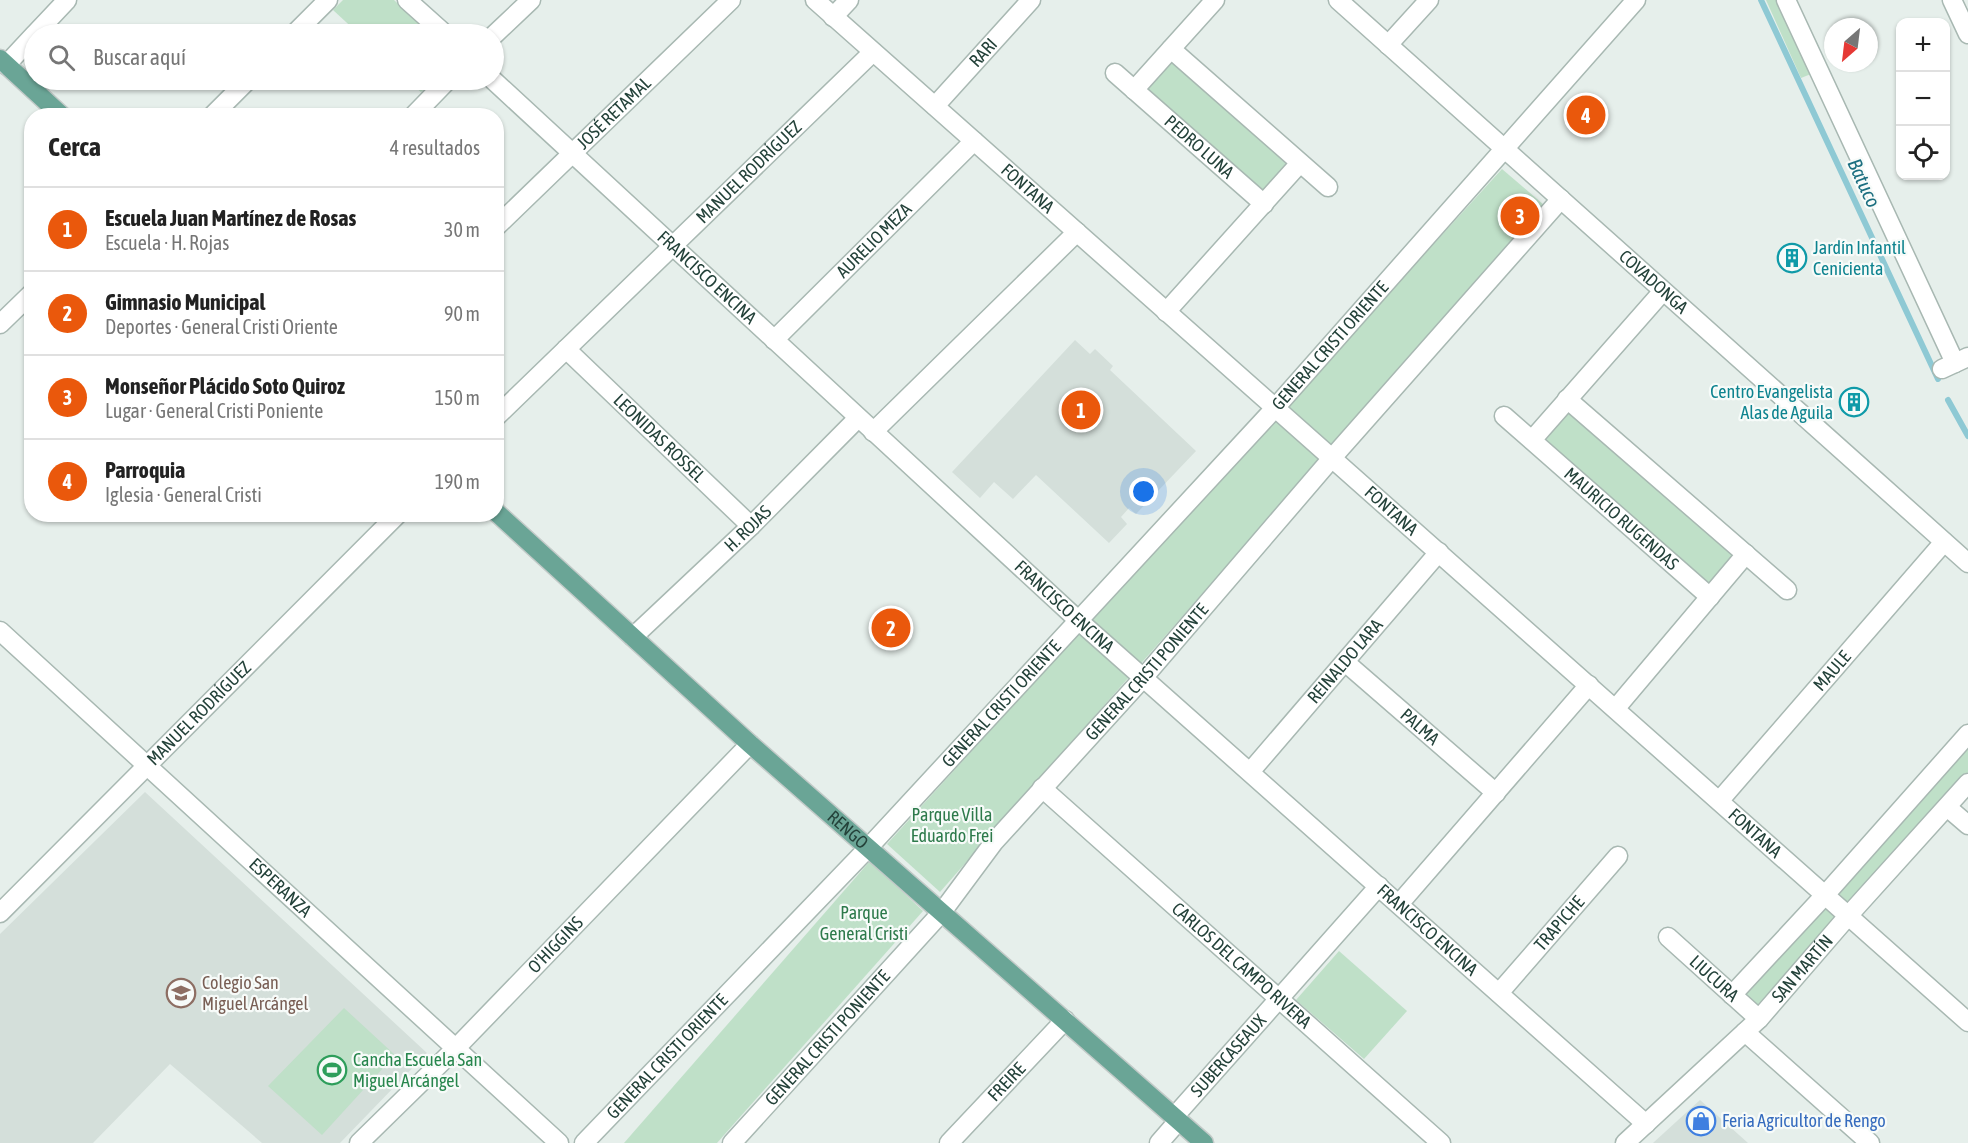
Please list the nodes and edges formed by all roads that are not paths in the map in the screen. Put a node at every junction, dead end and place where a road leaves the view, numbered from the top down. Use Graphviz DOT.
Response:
graph roads {
  1 [pos="67,0"];
  2 [pos="328,0"];
  3 [pos="407,0"];
  4 [pos="531,0"];
  5 [pos="731,0"];
  6 [pos="815,0"];
  7 [pos="849,0"];
  8 [pos="1031,0"];
  9 [pos="1215,0"];
  10 [pos="1338,0"];
  11 [pos="1429,0"];
  12 [pos="1636,0"];
  13 [pos="1786,0"];
  14 [pos="1952,0"];
  15 [pos="833,16"];
  16 [pos="45,24"];
  17 [pos="304,24"];
  18 [pos="434,24"];
  19 [pos="504,26"];
  20 [pos="1968,34"];
  21 [pos="24,44"];
  22 [pos="1388,45"];
  23 [pos="1171,49"];
  24 [pos="873,52"];
  25 [pos="3,62"];
  26 [pos="1115,73"];
  27 [pos="24,81"];
  28 [pos="34,90"];
  29 [pos="238,90"];
  30 [pos="438,90"];
  31 [pos="504,90"];
  32 [pos="1134,90"];
  33 [pos="934,106"];
  34 [pos="53,108"];
  35 [pos="220,108"];
  36 [pos="421,108"];
  37 [pos="974,141"];
  38 [pos="1503,148"];
  39 [pos="573,153"];
  40 [pos="1300,163"];
  41 [pos="1328,187"];
  42 [pos="1561,199"];
  43 [pos="1264,204"];
  44 [pos="504,219"];
  45 [pos="1077,232"];
  46 [pos="673,246"];
  47 [pos="1663,291"];
  48 [pos="24,301"];
  49 [pos="1166,312"];
  50 [pos="0,324"];
  51 [pos="774,340"];
  52 [pos="566,349"];
  53 [pos="1955,363"];
  54 [pos="1567,399"];
  55 [pos="1275,408"];
  56 [pos="504,409"];
  57 [pos="1504,416"];
  58 [pos="858,418"];
  59 [pos="873,432"];
  60 [pos="1532,440"];
  61 [pos="1332,458"];
  62 [pos="504,520"];
  63 [pos="390,522"];
  64 [pos="751,526"];
  65 [pos="1944,542"];
  66 [pos="1439,552"];
  67 [pos="1746,554"];
  68 [pos="1968,564"];
  69 [pos="1787,590"];
  70 [pos="1710,597"];
  71 [pos="1078,620"];
  72 [pos="0,631"];
  73 [pos="633,637"];
  74 [pos="1345,662"];
  75 [pos="1144,677"];
  76 [pos="1590,685"];
  77 [pos="1616,708"];
  78 [pos="1968,734"];
  79 [pos="750,744"];
  80 [pos="147,766"];
  81 [pos="1250,772"];
  82 [pos="1968,783"];
  83 [pos="1042,788"];
  84 [pos="1496,793"];
  85 [pos="1720,800"];
  86 [pos="1947,807"];
  87 [pos="1968,825"];
  88 [pos="868,848"];
  89 [pos="1618,855"];
  90 [pos="1379,886"];
  91 [pos="1825,895"];
  92 [pos="1399,904"];
  93 [pos="942,912"];
  94 [pos="0,913"];
  95 [pos="1848,916"];
  96 [pos="1668,937"];
  97 [pos="1499,993"];
  98 [pos="1732,995"];
  99 [pos="1279,999"];
  100 [pos="1759,1019"];
  101 [pos="1065,1020"];
  102 [pos="1968,1022"];
  103 [pos="1745,1032"];
  104 [pos="456,1048"];
  105 [pos="1176,1119"];
  106 [pos="1646,1124"];
  107 [pos="359,1143"];
  108 [pos="559,1143"];
  109 [pos="584,1143"];
  110 [pos="732,1143"];
  111 [pos="949,1143"];
  112 [pos="1160,1143"];
  113 [pos="1204,1143"];
  114 [pos="1441,1143"];
  115 [pos="1625,1143"];
  116 [pos="1870,1143"];
  1 -- 16 [label="street"];
  2 -- 17 [label="street"];
  3 -- 18 [label="street"];
  4 -- 19 [label="street"];
  5 -- 39 [label="street, JOSÉ RETAMAL"];
  6 -- 15 [label="street, FONTANA"];
  7 -- 15 [label="street"];
  8 -- 33 [label="street, RARI"];
  9 -- 23 [label="street"];
  10 -- 22 [label="street, COVADONGA"];
  11 -- 22 [label="street"];
  12 -- 38 [label="street, GENERAL CRISTI ORIENTE"];
  13 -- 53 [label="street"];
  14 -- 20 [label="street"];
  15 -- 24 [label="street, FONTANA"];
  21 -- 25 [label="street"];
  22 -- 38 [label="street, COVADONGA"];
  23 -- 32 [label="street"];
  23 -- 40 [label="street"];
  24 -- 33 [label="street, FONTANA"];
  24 -- 46 [label="street, MANUEL RODRÍGUEZ"];
  25 -- 27 [label="main road"];
  26 -- 32 [label="street, PEDRO LUNA"];
  28 -- 34 [label="main road"];
  29 -- 35 [label="street"];
  30 -- 36 [label="street"];
  31 -- 39 [label="street, FRANCISCO ENCINA"];
  32 -- 43 [label="street, PEDRO LUNA"];
  33 -- 37 [label="street, FONTANA"];
  37 -- 45 [label="street, FONTANA"];
  37 -- 51 [label="street, AURELIO MEZA"];
  38 -- 42 [label="street, COVADONGA"];
  38 -- 55 [label="street, GENERAL CRISTI ORIENTE"];
  39 -- 44 [label="street, JOSÉ RETAMAL"];
  39 -- 46 [label="street, FRANCISCO ENCINA"];
  40 -- 41 [label="street"];
  40 -- 43 [label="street"];
  42 -- 47 [label="street, COVADONGA"];
  42 -- 61 [label="street, GENERAL CRISTI PONIENTE"];
  43 -- 49 [label="street"];
  45 -- 49 [label="street, FONTANA"];
  45 -- 59 [label="street"];
  46 -- 51 [label="street, FRANCISCO ENCINA"];
  46 -- 52 [label="street, MANUEL RODRÍGUEZ"];
  47 -- 54 [label="street"];
  47 -- 65 [label="street, COVADONGA"];
  48 -- 50 [label="street"];
  49 -- 55 [label="street, FONTANA"];
  51 -- 58 [label="street, FRANCISCO ENCINA"];
  52 -- 56 [label="street, MANUEL RODRÍGUEZ"];
  52 -- 64 [label="street, LEONIDAS ROSSEL"];
  54 -- 60 [label="street"];
  54 -- 67 [label="street"];
  55 -- 61 [label="street, FONTANA"];
  55 -- 71 [label="street, GENERAL CRISTI ORIENTE"];
  57 -- 60 [label="street, MAURICIO RUGENDAS"];
  58 -- 59 [label="street, FRANCISCO ENCINA"];
  58 -- 64 [label="street, H. ROJAS"];
  59 -- 71 [label="street, FRANCISCO ENCINA"];
  60 -- 70 [label="street, MAURICIO RUGENDAS"];
  61 -- 66 [label="street, FONTANA"];
  61 -- 75 [label="street, GENERAL CRISTI PONIENTE"];
  62 -- 73 [label="main road, RENGO"];
  63 -- 80 [label="street, MANUEL RODRÍGUEZ"];
  64 -- 73 [label="street, H. ROJAS"];
  65 -- 68 [label="street, COVADONGA"];
  65 -- 85 [label="street, MAULE"];
  66 -- 74 [label="street, REINALDO LARA"];
  66 -- 76 [label="street, FONTANA"];
  67 -- 69 [label="street"];
  67 -- 70 [label="street"];
  70 -- 77 [label="street"];
  71 -- 75 [label="street, FRANCISCO ENCINA"];
  71 -- 88 [label="street, GENERAL CRISTI ORIENTE"];
  72 -- 80 [label="street, ESPERANZA"];
  73 -- 79 [label="main road, RENGO"];
  74 -- 81 [label="street, REINALDO LARA"];
  74 -- 84 [label="street, PALMA"];
  75 -- 81 [label="street, FRANCISCO ENCINA"];
  75 -- 83 [label="street, GENERAL CRISTI PONIENTE"];
  76 -- 77 [label="street, FONTANA"];
  76 -- 84 [label="street"];
  77 -- 85 [label="street, FONTANA"];
  78 -- 91 [label="street, SAN MARTÍN"];
  79 -- 88 [label="main road, RENGO"];
  79 -- 104 [label="street, O'HIGGINS"];
  80 -- 94 [label="street, MANUEL RODRÍGUEZ"];
  80 -- 104 [label="street, ESPERANZA"];
  81 -- 90 [label="street, FRANCISCO ENCINA"];
  82 -- 86 [label="street, SAN MARTÍN"];
  83 -- 93 [label="street, GENERAL CRISTI PONIENTE"];
  83 -- 99 [label="street, CARLOS DEL CAMPO RIVERA"];
  84 -- 92 [label="street"];
  85 -- 91 [label="street, FONTANA"];
  86 -- 87 [label="street"];
  86 -- 95 [label="street, SAN MARTÍN"];
  88 -- 93 [label="main road, RENGO"];
  88 -- 109 [label="street, GENERAL CRISTI ORIENTE"];
  89 -- 97 [label="street, TRAPICHE"];
  90 -- 92 [label="street, FRANCISCO ENCINA"];
  90 -- 99 [label="street, SUBERCASEAUX"];
  91 -- 95 [label="street, FONTANA"];
  91 -- 98 [label="street, SAN MARTÍN"];
  92 -- 97 [label="street, FRANCISCO ENCINA"];
  93 -- 101 [label="main road, RENGO"];
  93 -- 110 [label="street, GENERAL CRISTI PONIENTE"];
  95 -- 100 [label="street, SAN MARTÍN"];
  95 -- 102 [label="street, FONTANA"];
  96 -- 98 [label="street, LIUCURA"];
  97 -- 106 [label="street, FRANCISCO ENCINA"];
  98 -- 100 [label="street, LIUCURA"];
  99 -- 105 [label="street, SUBERCASEAUX"];
  99 -- 114 [label="street, CARLOS DEL CAMPO RIVERA"];
  100 -- 103 [label="street, SAN MARTÍN"];
  101 -- 105 [label="main road, RENGO"];
  101 -- 111 [label="street, FREIRE"];
  103 -- 106 [label="street, SAN MARTÍN"];
  103 -- 116 [label="street"];
  104 -- 107 [label="street, O'HIGGINS"];
  104 -- 108 [label="street, ESPERANZA"];
  105 -- 112 [label="street, SUBERCASEAUX"];
  105 -- 113 [label="main road, RENGO"];
  106 -- 115 [label="street, SAN MARTÍN"];
}
